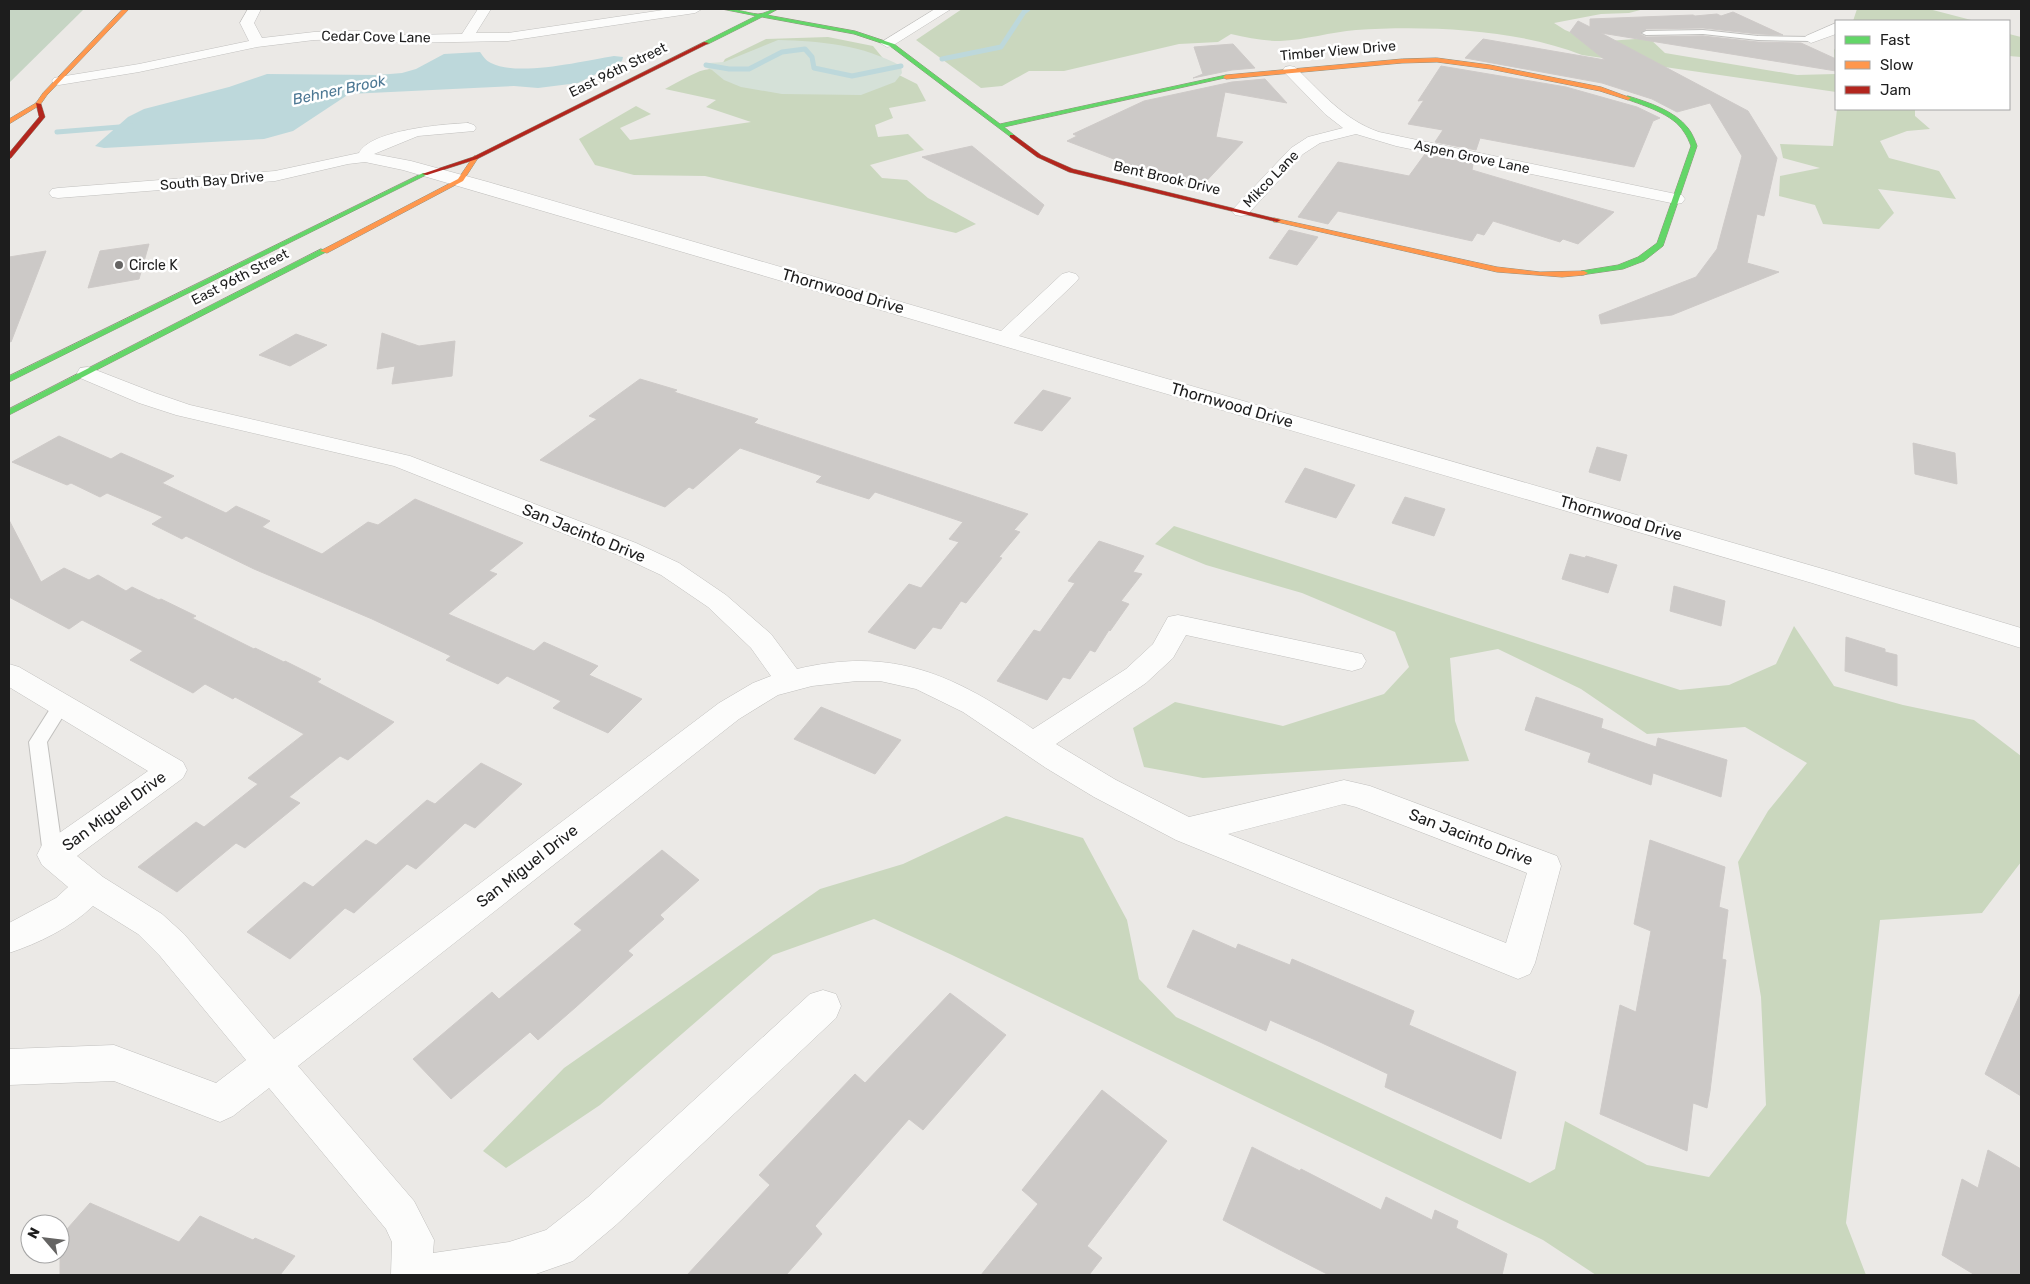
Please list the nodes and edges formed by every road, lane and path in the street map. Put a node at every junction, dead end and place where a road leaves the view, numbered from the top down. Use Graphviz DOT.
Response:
graph roads {
  1 [pos="126,9"];
  2 [pos="254,9"];
  3 [pos="484,9"];
  4 [pos="690,9"];
  5 [pos="725,9"];
  6 [pos="775,9"];
  7 [pos="944,9"];
  8 [pos="761,16"];
  9 [pos="1835,28"];
  10 [pos="1646,33"];
  11 [pos="466,39"];
  12 [pos="1811,39"];
  13 [pos="257,43"];
  14 [pos="887,43"];
  15 [pos="1290,70"];
  16 [pos="59,81"];
  17 [pos="38,104"];
  18 [pos="9,122"];
  19 [pos="1000,126"];
  20 [pos="468,128"];
  21 [pos="1358,129"];
  22 [pos="9,157"];
  23 [pos="365,157"];
  24 [pos="475,158"];
  25 [pos="444,176"];
  26 [pos="58,194"];
  27 [pos="1676,199"];
  28 [pos="1241,211"];
  29 [pos="236,267"];
  30 [pos="1069,278"];
  31 [pos="111,316"];
  32 [pos="1005,338"];
  33 [pos="88,373"];
  34 [pos="9,379"];
  35 [pos="9,412"];
  36 [pos="2021,638"];
  37 [pos="1352,661"];
  38 [pos="9,674"];
  39 [pos="790,681"];
  40 [pos="61,705"];
  41 [pos="1033,744"];
  42 [pos="1187,832"];
  43 [pos="53,855"];
  44 [pos="92,887"];
  45 [pos="9,938"];
  46 [pos="823,1006"];
  47 [pos="272,1063"];
  48 [pos="9,1067"];
  49 [pos="412,1275"];
  50 [pos="424,1275"];
  1 -- 16 [label="street"];
  2 -- 13 [label="street"];
  3 -- 11 [label="street"];
  4 -- 11 [label="street, Cedar Cove Lane"];
  5 -- 8 [label="street"];
  6 -- 8 [label="street, East 96th Street"];
  7 -- 14 [label="street"];
  8 -- 14 [label="street, Bent Brook Drive"];
  8 -- 24 [label="street, East 96th Street"];
  9 -- 12 [label="street"];
  10 -- 12 [label="lane"];
  11 -- 13 [label="street, Cedar Cove Lane"];
  13 -- 16 [label="street, Cedar Cove Lane"];
  14 -- 19 [label="street, Bent Brook Drive"];
  15 -- 19 [label="street, Timber View Drive"];
  15 -- 21 [label="street, Aspen Grove Lane"];
  15 -- 27 [label="street, Timber View Drive"];
  16 -- 17 [label="street"];
  17 -- 18 [label="street"];
  17 -- 22 [label="street"];
  19 -- 28 [label="street, Bent Brook Drive"];
  20 -- 23 [label="street, South Bay Drive"];
  21 -- 27 [label="street, Aspen Grove Lane"];
  21 -- 28 [label="street, Mikco Lane"];
  23 -- 25 [label="street, South Bay Drive"];
  23 -- 26 [label="street, South Bay Drive"];
  24 -- 25 [label="street, East 96th Street"];
  24 -- 25 [label="street"];
  25 -- 29 [label="street, East 96th Street"];
  25 -- 32 [label="street, Thornwood Drive"];
  25 -- 33 [label="street, East 96th Street"];
  27 -- 28 [label="street, Bent Brook Drive"];
  29 -- 31 [label="street"];
  29 -- 34 [label="street, East 96th Street"];
  30 -- 32 [label="street"];
  32 -- 36 [label="street, Thornwood Drive"];
  33 -- 35 [label="street, East 96th Street"];
  33 -- 39 [label="street, San Jacinto Drive"];
  37 -- 41 [label="street"];
  38 -- 40 [label="street, San Miguel Drive"];
  39 -- 41 [label="street, San Jacinto Drive"];
  39 -- 47 [label="street, San Miguel Drive"];
  40 -- 43 [label="lane"];
  40 -- 43 [label="street, San Miguel Drive"];
  41 -- 42 [label="street, San Jacinto Drive"];
  42 -- 42 [label="street, San Jacinto Drive"];
  43 -- 44 [label="street, San Miguel Drive"];
  44 -- 45 [label="street"];
  44 -- 47 [label="street, San Miguel Drive"];
  46 -- 50 [label="street"];
  47 -- 48 [label="street"];
  47 -- 49 [label="street, San Miguel Drive"];
}
